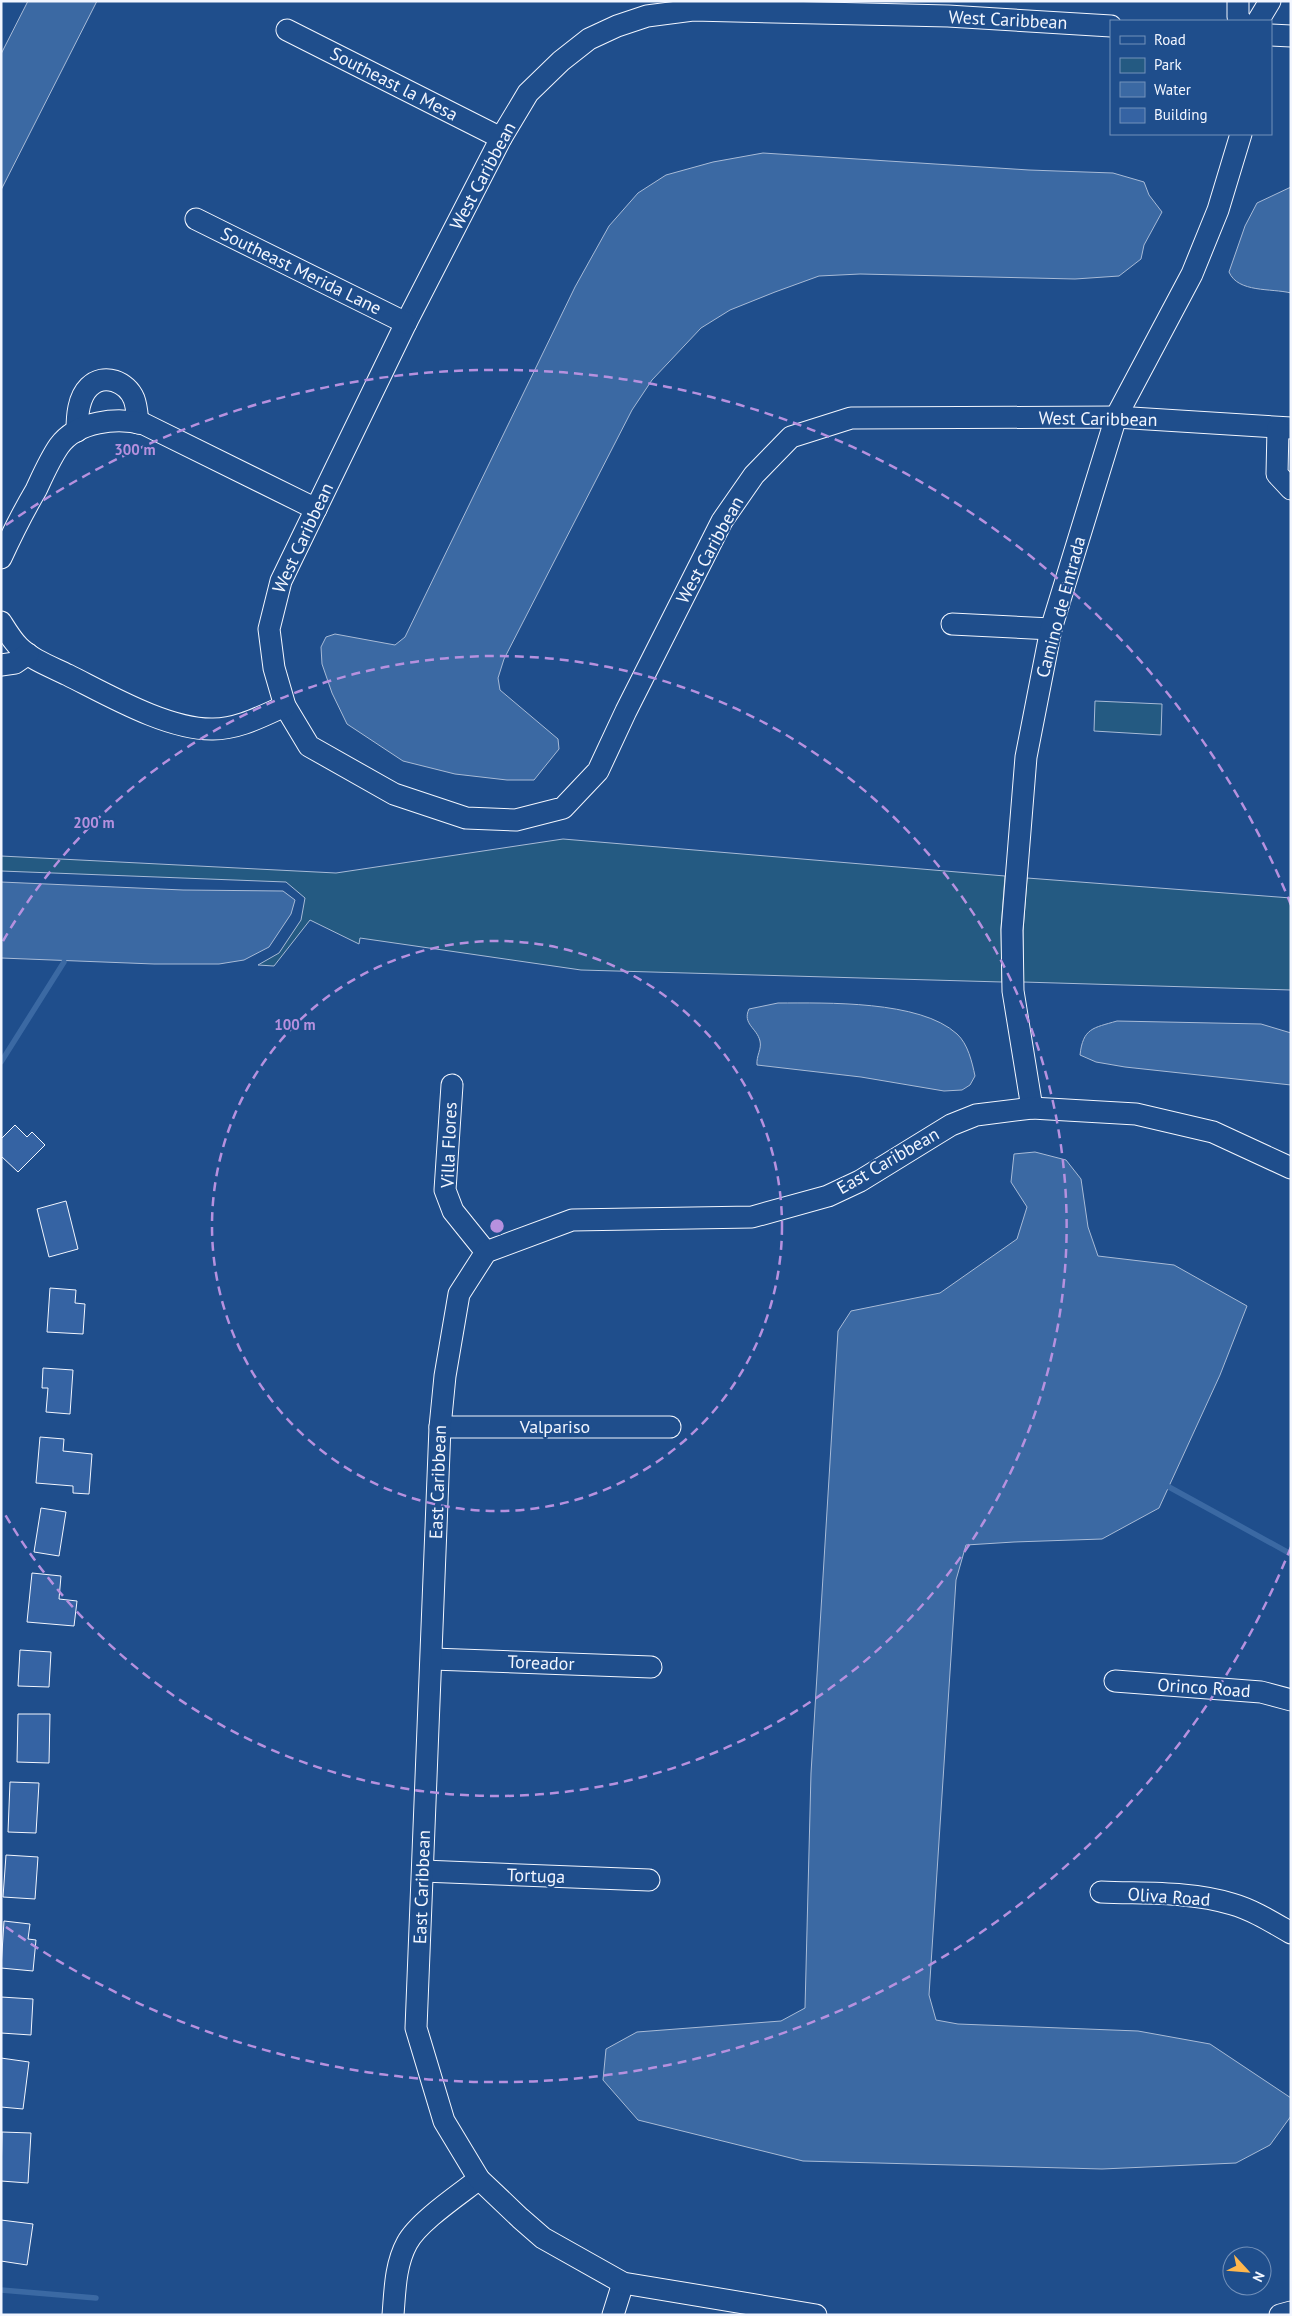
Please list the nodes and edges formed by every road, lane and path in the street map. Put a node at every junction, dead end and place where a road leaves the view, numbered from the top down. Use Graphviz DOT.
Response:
graph roads {
  1 [pos="1238,1"];
  2 [pos="1270,1"];
  3 [pos="743,6"];
  4 [pos="644,8"];
  5 [pos="948,9"];
  6 [pos="1240,20"];
  7 [pos="1259,20"];
  8 [pos="1110,26"];
  9 [pos="287,30"];
  10 [pos="1272,35"];
  11 [pos="1291,36"];
  12 [pos="1241,135"];
  13 [pos="502,138"];
  14 [pos="196,219"];
  15 [pos="406,322"];
  16 [pos="1116,417"];
  17 [pos="138,423"];
  18 [pos="1284,428"];
  19 [pos="77,431"];
  20 [pos="1291,489"];
  21 [pos="316,509"];
  22 [pos="1,558"];
  23 [pos="1,622"];
  24 [pos="952,624"];
  25 [pos="1051,629"];
  26 [pos="10,666"];
  27 [pos="285,706"];
  28 [pos="452,1084"];
  29 [pos="1032,1108"];
  30 [pos="1291,1168"];
  31 [pos="486,1252"];
  32 [pos="440,1426"];
  33 [pos="670,1427"];
  34 [pos="432,1659"];
  35 [pos="651,1667"];
  36 [pos="1116,1681"];
  37 [pos="1291,1700"];
  38 [pos="423,1871"];
  39 [pos="649,1880"];
  40 [pos="1101,1892"];
  41 [pos="1291,1933"];
  42 [pos="479,2179"];
  43 [pos="623,2283"];
  44 [pos="1291,2312"];
  45 [pos="393,2315"];
  46 [pos="613,2315"];
  47 [pos="816,2315"];
  48 [pos="1280,2315"];
  1 -- 6 [label="street"];
  2 -- 7 [label="street"];
  3 -- 4 [label="street, West Caribbean"];
  3 -- 5 [label="street, West Caribbean"];
  4 -- 13 [label="street, West Caribbean"];
  5 -- 8 [label="street, West Caribbean"];
  9 -- 13 [label="street, Southeast la Mesa"];
  10 -- 11 [label="street"];
  12 -- 16 [label="street, Camino de Entrada"];
  13 -- 15 [label="street, West Caribbean"];
  14 -- 15 [label="street, Southeast Merida Lane"];
  15 -- 21 [label="street, West Caribbean"];
  16 -- 18 [label="street, West Caribbean"];
  16 -- 25 [label="street, Camino de Entrada"];
  16 -- 27 [label="street, West Caribbean"];
  17 -- 19 [label="street"];
  17 -- 19 [label="street"];
  17 -- 21 [label="street"];
  18 -- 20 [label="street"];
  19 -- 22 [label="street"];
  21 -- 27 [label="street, West Caribbean"];
  23 -- 26 [label="street"];
  24 -- 25 [label="street"];
  25 -- 29 [label="street, Camino de Entrada"];
  26 -- 27 [label="street"];
  28 -- 31 [label="street, Villa Flores"];
  29 -- 30 [label="street, East Caribbean"];
  29 -- 31 [label="street, East Caribbean"];
  31 -- 32 [label="street, East Caribbean"];
  32 -- 33 [label="street, Valpariso"];
  32 -- 34 [label="street, East Caribbean"];
  34 -- 35 [label="street, Toreador"];
  34 -- 38 [label="street, East Caribbean"];
  36 -- 37 [label="street, Orinco Road"];
  38 -- 39 [label="street, Tortuga"];
  38 -- 42 [label="street, East Caribbean"];
  40 -- 41 [label="street, Oliva Road"];
  42 -- 43 [label="street, East Caribbean"];
  42 -- 45 [label="street"];
  43 -- 46 [label="street"];
  43 -- 47 [label="street, East Caribbean"];
  44 -- 48 [label="street"];
}
